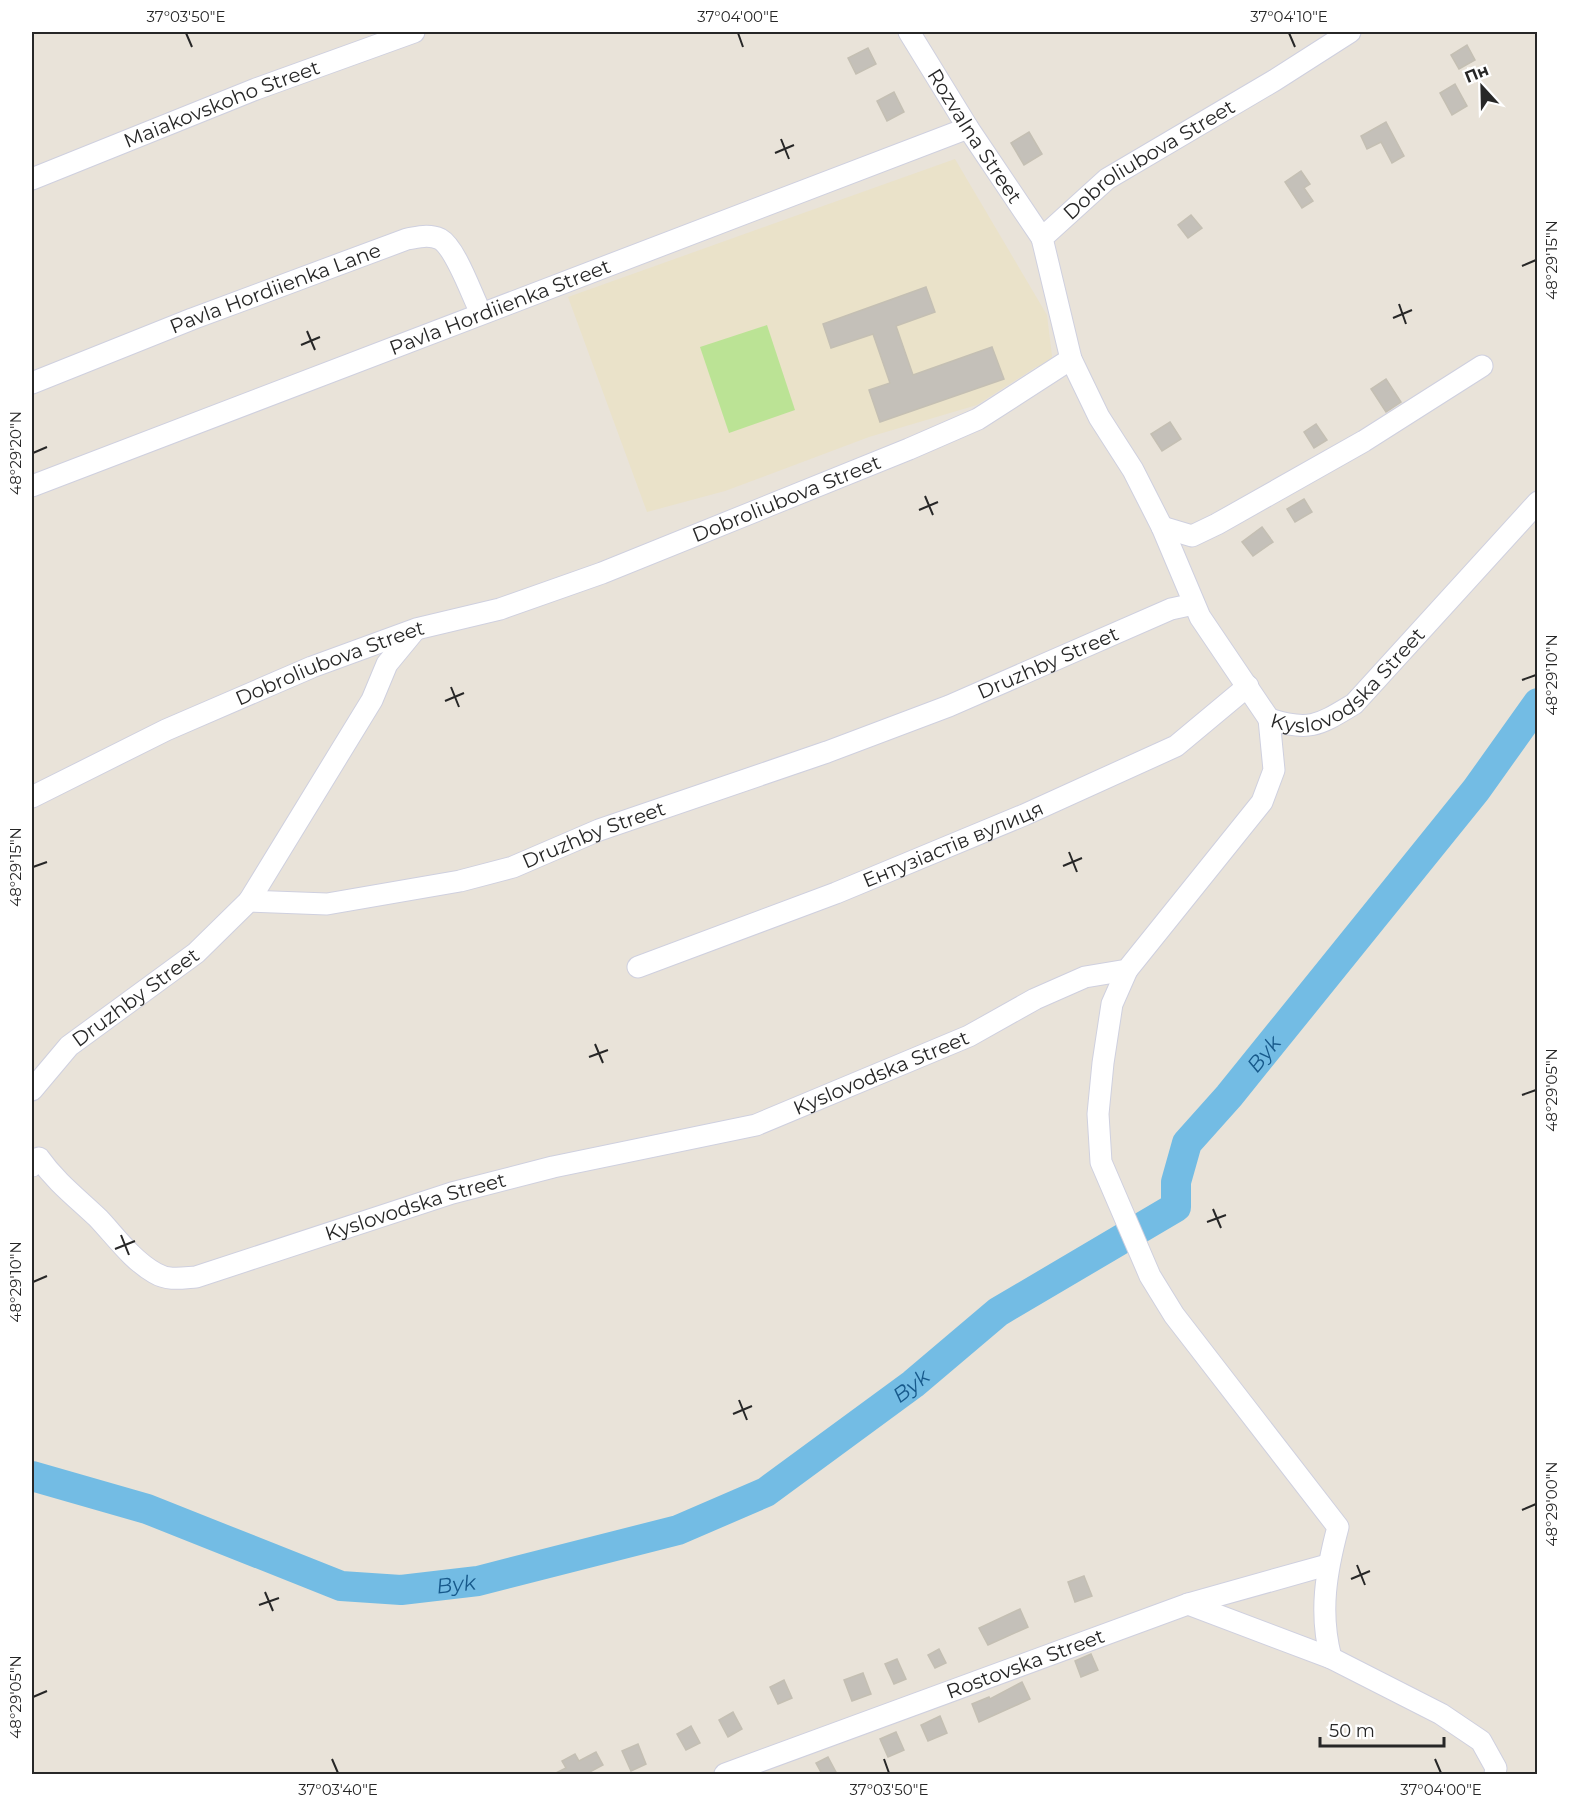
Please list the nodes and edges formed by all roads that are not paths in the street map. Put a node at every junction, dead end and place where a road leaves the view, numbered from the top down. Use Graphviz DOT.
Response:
graph roads {
  1 [pos="414,32"];
  2 [pos="909,32"];
  3 [pos="1350,32"];
  4 [pos="968,128"];
  5 [pos="32,179"];
  6 [pos="1042,238"];
  7 [pos="481,313"];
  8 [pos="1071,359"];
  9 [pos="1482,366"];
  10 [pos="32,383"];
  11 [pos="32,486"];
  12 [pos="1538,502"];
  13 [pos="1162,526"];
  14 [pos="1194,604"];
  15 [pos="416,629"];
  16 [pos="1248,686"];
  17 [pos="1269,719"];
  18 [pos="32,797"];
  19 [pos="249,902"];
  20 [pos="638,968"];
  21 [pos="1127,970"];
  22 [pos="32,1090"];
  23 [pos="34,1155"];
  24 [pos="1328,1565"];
  25 [pos="1188,1604"];
  26 [pos="1331,1658"];
  27 [pos="725,1774"];
  28 [pos="1495,1774"];
  1 -- 5 [label="street, Maiakovskoho Street"];
  2 -- 4 [label="street, Rozvalna Street"];
  3 -- 6 [label="street, Dobroliubova Street"];
  4 -- 6 [label="street, Rozvalna Street"];
  4 -- 7 [label="street, Pavla Hordiienka Street"];
  6 -- 8 [label="street"];
  7 -- 10 [label="street, Pavla Hordiienka Lane"];
  7 -- 11 [label="street, Pavla Hordiienka Street"];
  8 -- 13 [label="street"];
  8 -- 15 [label="street, Dobroliubova Street"];
  9 -- 13 [label="street"];
  12 -- 17 [label="street, Kyslovodska Street"];
  13 -- 14 [label="street"];
  14 -- 16 [label="street"];
  14 -- 19 [label="street, Druzhby Street"];
  15 -- 18 [label="street, Dobroliubova Street"];
  15 -- 19 [label="street"];
  16 -- 17 [label="street"];
  16 -- 20 [label="street, Ентузіастів вулиця"];
  17 -- 21 [label="street, Kyslovodska Street"];
  19 -- 22 [label="street, Druzhby Street"];
  21 -- 23 [label="street, Kyslovodska Street"];
  21 -- 24 [label="street"];
  24 -- 25 [label="street, Rostovska Street"];
  24 -- 26 [label="street"];
  25 -- 26 [label="street"];
  25 -- 27 [label="street, Rostovska Street"];
  26 -- 28 [label="street"];
}
